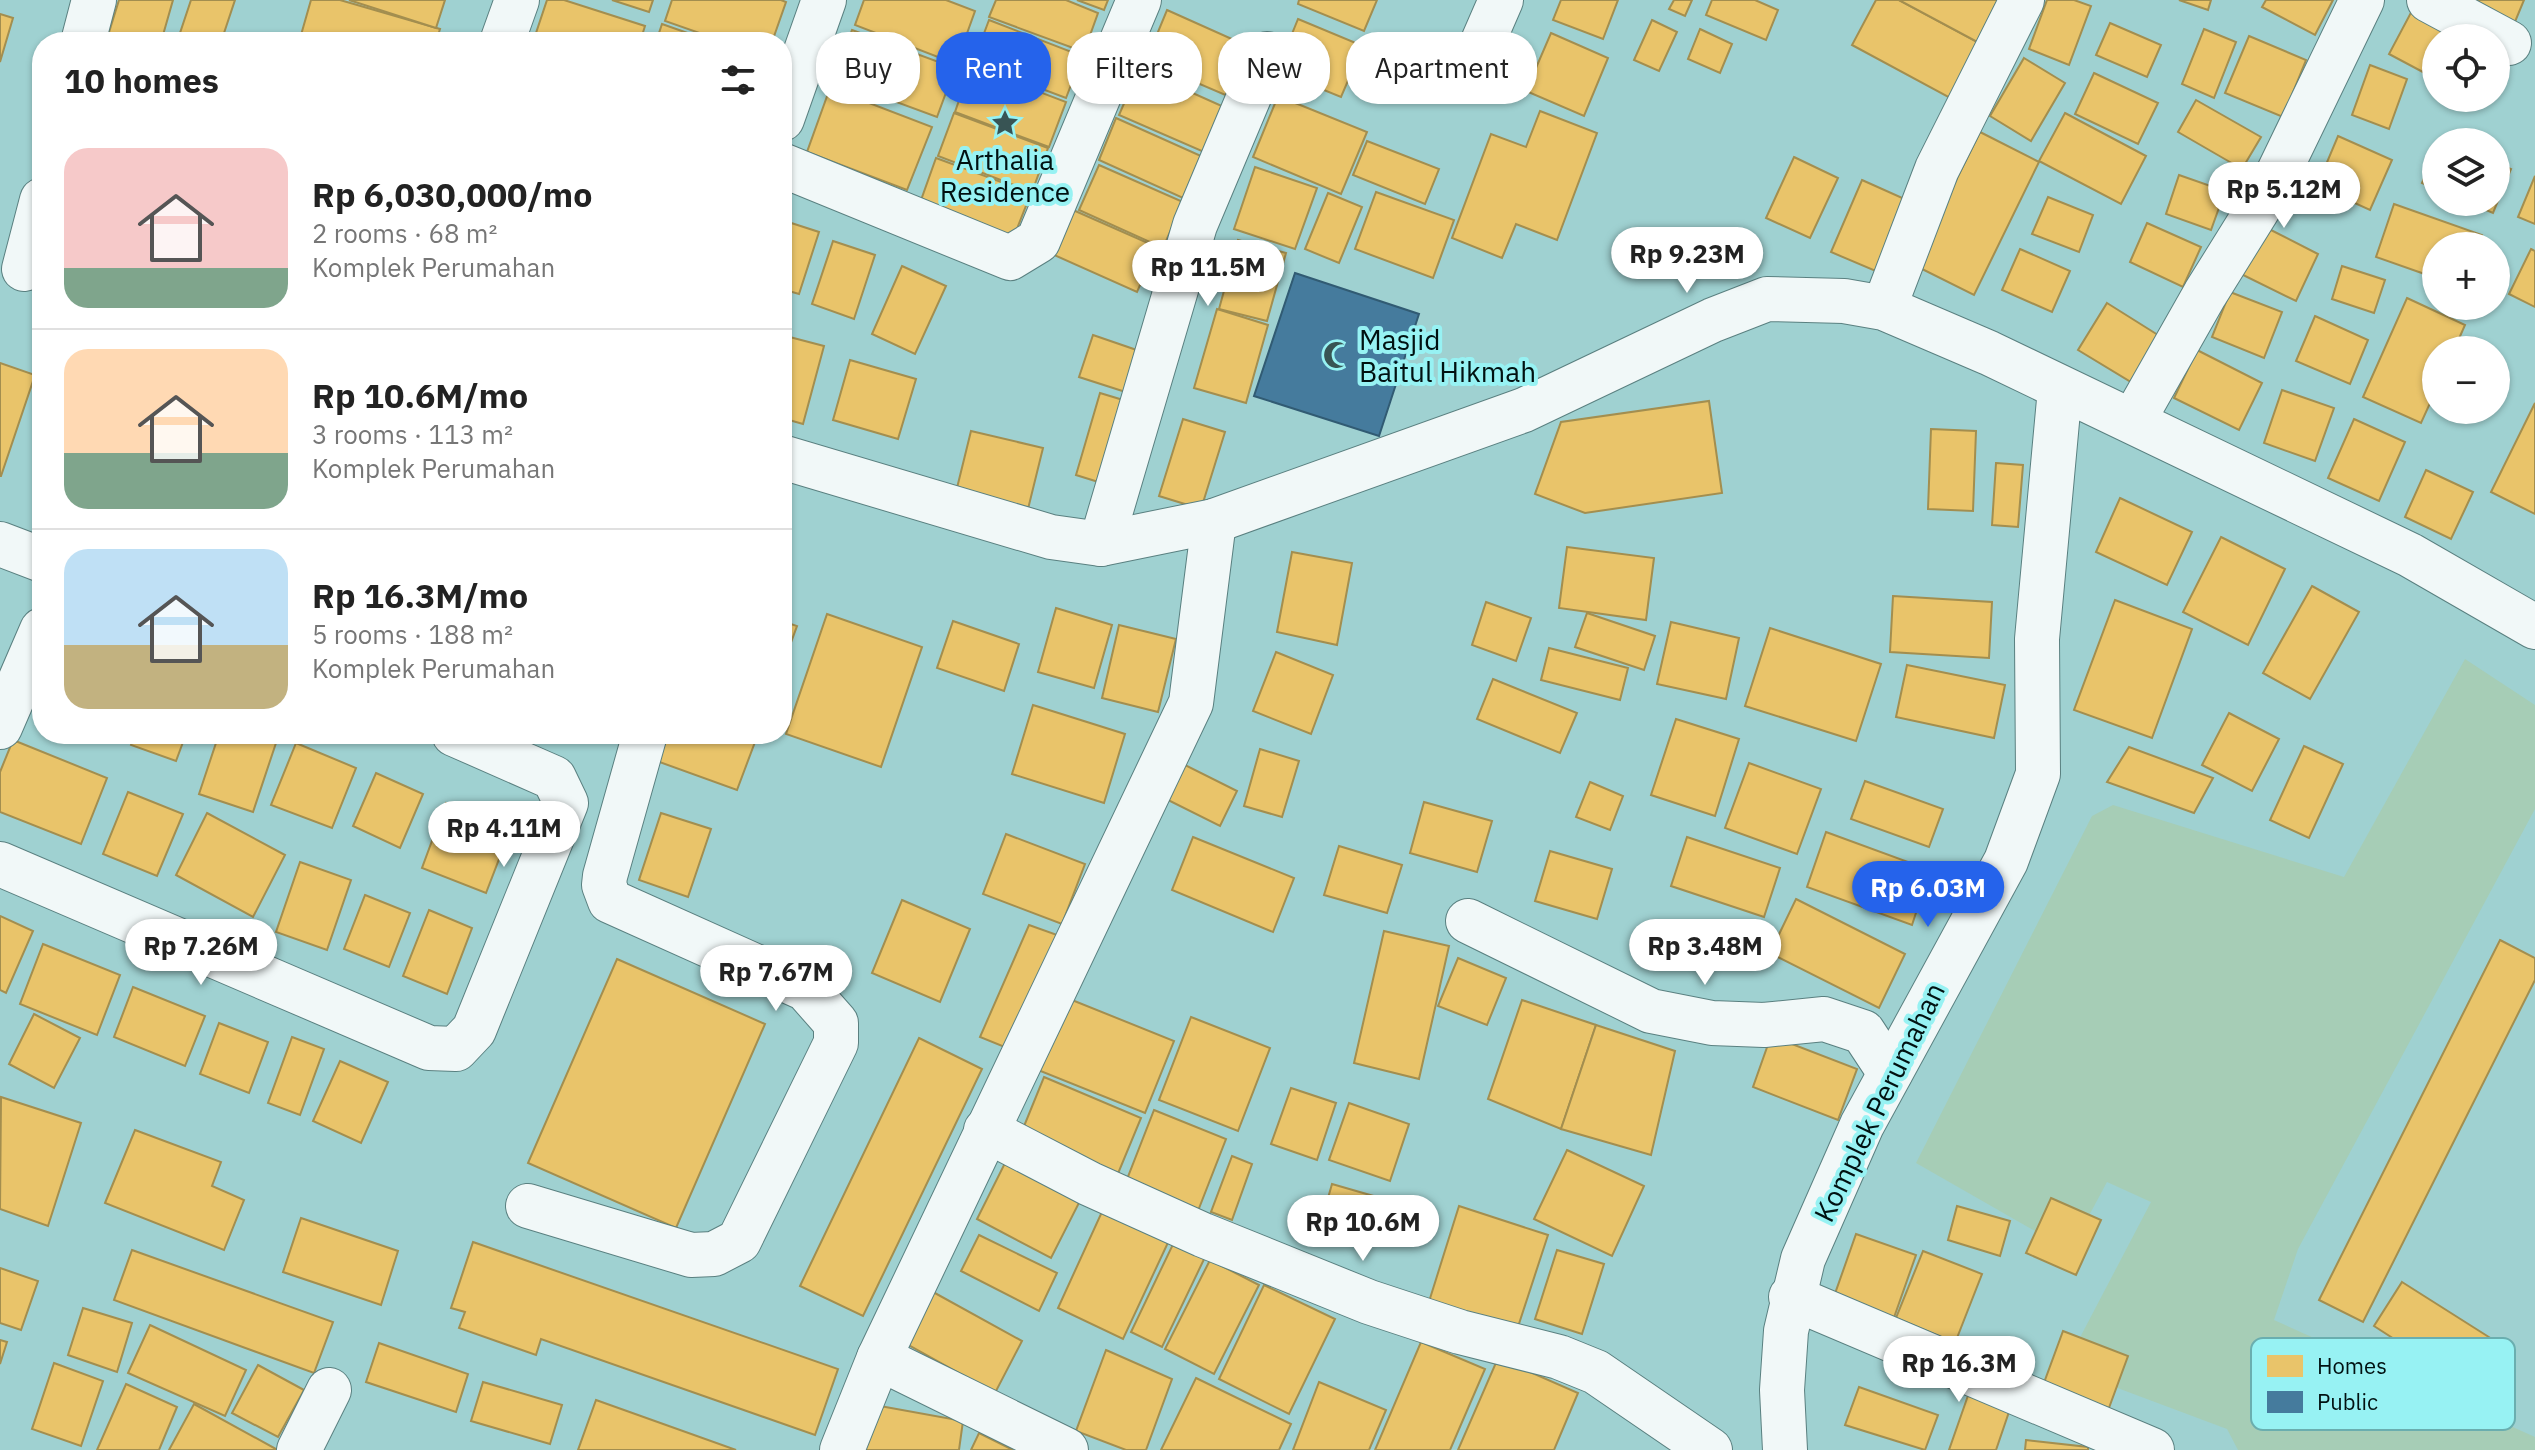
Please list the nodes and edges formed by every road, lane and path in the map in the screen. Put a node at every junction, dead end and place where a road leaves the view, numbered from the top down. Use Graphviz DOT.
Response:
graph roads {
  1 [pos="94,0"];
  2 [pos="517,0"];
  3 [pos="824,0"];
  4 [pos="1139,0"];
  5 [pos="1501,0"];
  6 [pos="2022,0"];
  7 [pos="2362,0"];
  8 [pos="2429,0"];
  9 [pos="2474,24"];
  10 [pos="86,32"];
  11 [pos="506,32"];
  12 [pos="1487,32"];
  13 [pos="792,91"];
  14 [pos="1246,104"];
  15 [pos="792,169"];
  16 [pos="32,234"];
  17 [pos="22,269"];
  18 [pos="1884,308"];
  19 [pos="2060,389"];
  20 [pos="2133,421"];
  21 [pos="792,460"];
  22 [pos="1214,521"];
  23 [pos="0,544"];
  24 [pos="1101,544"];
  25 [pos="32,556"];
  26 [pos="2535,627"];
  27 [pos="32,653"];
  28 [pos="0,727"];
  29 [pos="477,744"];
  30 [pos="642,744"];
  31 [pos="0,864"];
  32 [pos="1468,921"];
  33 [pos="1890,1073"];
  34 [pos="986,1130"];
  35 [pos="528,1206"];
  36 [pos="1791,1297"];
  37 [pos="879,1358"];
  38 [pos="329,1390"];
  39 [pos="299,1450"];
  40 [pos="842,1450"];
  41 [pos="1066,1450"];
  42 [pos="1710,1450"];
  43 [pos="1785,1450"];
  44 [pos="2152,1450"];
  1 -- 10 [label="street"];
  2 -- 11 [label="street"];
  3 -- 13 [label="street"];
  4 -- 15 [label="street"];
  5 -- 12 [label="street"];
  6 -- 18 [label="street"];
  7 -- 20 [label="street"];
  8 -- 9 [label="street"];
  14 -- 24 [label="street"];
  16 -- 17 [label="street"];
  18 -- 19 [label="street"];
  18 -- 22 [label="street"];
  19 -- 20 [label="street"];
  19 -- 33 [label="street, Komplek Perumahan"];
  20 -- 26 [label="street"];
  21 -- 24 [label="street"];
  22 -- 24 [label="street"];
  22 -- 34 [label="street"];
  23 -- 25 [label="street"];
  27 -- 28 [label="street"];
  29 -- 31 [label="street"];
  30 -- 35 [label="street"];
  32 -- 33 [label="street"];
  33 -- 36 [label="street, Komplek Perumahan"];
  34 -- 37 [label="street"];
  34 -- 42 [label="street"];
  36 -- 43 [label="street, Komplek Perumahan"];
  36 -- 44 [label="street"];
  37 -- 40 [label="street"];
  37 -- 41 [label="street"];
  38 -- 39 [label="street"];
}
